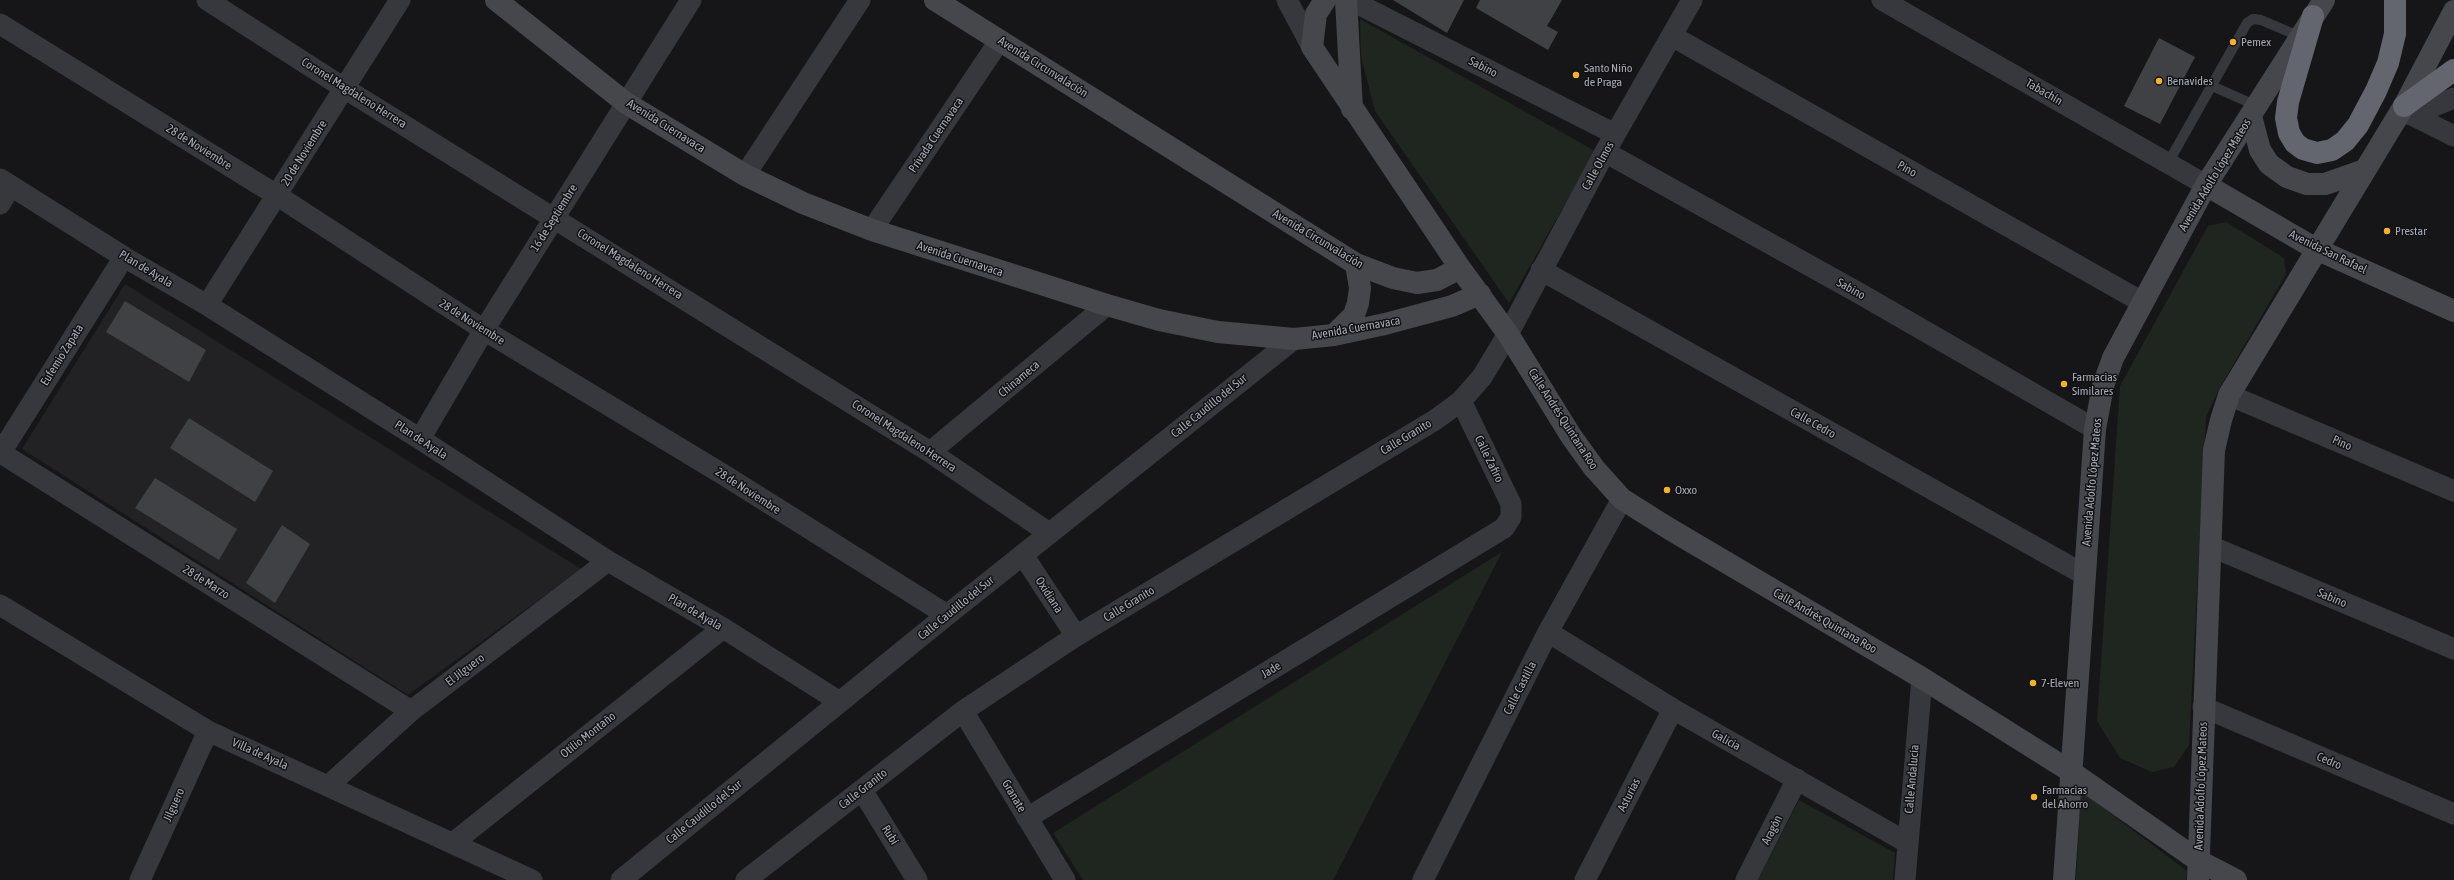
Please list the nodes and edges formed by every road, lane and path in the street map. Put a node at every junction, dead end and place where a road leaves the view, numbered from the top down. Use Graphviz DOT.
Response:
graph roads {
  1 [pos="207,0"];
  2 [pos="400,0"];
  3 [pos="496,0"];
  4 [pos="692,0"];
  5 [pos="860,0"];
  6 [pos="934,0"];
  7 [pos="1287,0"];
  8 [pos="1325,0"];
  9 [pos="1346,0"];
  10 [pos="1350,0"];
  11 [pos="1692,0"];
  12 [pos="1882,0"];
  13 [pos="2394,0"];
  14 [pos="2319,8"];
  15 [pos="2453,14"];
  16 [pos="0,24"];
  17 [pos="1672,36"];
  18 [pos="2301,37"];
  19 [pos="1000,40"];
  20 [pos="1312,47"];
  21 [pos="2454,70"];
  22 [pos="2212,86"];
  23 [pos="344,88"];
  24 [pos="2454,98"];
  25 [pos="626,103"];
  26 [pos="1352,109"];
  27 [pos="2254,111"];
  28 [pos="2405,111"];
  29 [pos="1615,134"];
  30 [pos="2454,136"];
  31 [pos="1605,152"];
  32 [pos="2168,163"];
  33 [pos="2365,170"];
  34 [pos="745,175"];
  35 [pos="6,183"];
  36 [pos="2206,185"];
  37 [pos="278,196"];
  38 [pos="0,204"];
  39 [pos="555,217"];
  40 [pos="872,230"];
  41 [pos="2316,249"];
  42 [pos="124,256"];
  43 [pos="1356,264"];
  44 [pos="1460,268"];
  45 [pos="1541,270"];
  46 [pos="1480,294"];
  47 [pos="2142,302"];
  48 [pos="207,305"];
  49 [pos="1107,305"];
  50 [pos="2454,311"];
  51 [pos="484,330"];
  52 [pos="1508,334"];
  53 [pos="1334,335"];
  54 [pos="1294,339"];
  55 [pos="2229,395"];
  56 [pos="1461,401"];
  57 [pos="2095,430"];
  58 [pos="420,438"];
  59 [pos="930,452"];
  60 [pos="0,454"];
  61 [pos="2454,491"];
  62 [pos="1622,499"];
  63 [pos="1511,518"];
  64 [pos="1049,533"];
  65 [pos="2210,546"];
  66 [pos="1023,555"];
  67 [pos="608,561"];
  68 [pos="2085,575"];
  69 [pos="0,605"];
  70 [pos="947,615"];
  71 [pos="723,628"];
  72 [pos="1548,632"];
  73 [pos="1076,636"];
  74 [pos="2454,649"];
  75 [pos="1922,678"];
  76 [pos="840,702"];
  77 [pos="2203,707"];
  78 [pos="1673,709"];
  79 [pos="411,711"];
  80 [pos="963,711"];
  81 [pos="208,731"];
  82 [pos="2070,771"];
  83 [pos="1798,779"];
  84 [pos="328,786"];
  85 [pos="862,790"];
  86 [pos="2454,814"];
  87 [pos="1027,818"];
  88 [pos="1906,842"];
  89 [pos="453,843"];
  90 [pos="2198,870"];
  91 [pos="140,880"];
  92 [pos="532,880"];
  93 [pos="621,880"];
  94 [pos="746,880"];
  95 [pos="917,880"];
  96 [pos="1065,880"];
  97 [pos="1423,880"];
  98 [pos="1585,880"];
  99 [pos="1746,880"];
  100 [pos="1904,880"];
  101 [pos="2064,880"];
  102 [pos="2236,880"];
  1 -- 23 [label="street, Coronel Magdaleno Herrera"];
  2 -- 23 [label="street, 20 de Noviembre"];
  3 -- 25 [label="street, Avenida Cuernavaca"];
  4 -- 25 [label="street, 16 de Septiembre"];
  5 -- 34 [label="street"];
  6 -- 19 [label="street, Avenida Circunvalación"];
  7 -- 20 [label="street"];
  8 -- 20 [label="street"];
  9 -- 26 [label="street"];
  10 -- 29 [label="street, Sabino"];
  11 -- 17 [label="street, Calle Olmos"];
  12 -- 32 [label="street, Tabachín"];
  13 -- 14 [label="highway"];
  14 -- 18 [label="street, Avenida Adolfo López Mateos"];
  15 -- 28 [label="street, Avenida Adolfo López Mateos"];
  16 -- 37 [label="street, 28 de Noviembre"];
  17 -- 29 [label="street, Calle Olmos"];
  17 -- 47 [label="street, Pino"];
  18 -- 22 [label="lane"];
  18 -- 27 [label="street, Avenida Adolfo López Mateos"];
  19 -- 40 [label="street, Privada Cuernavaca"];
  19 -- 43 [label="street, Avenida Circunvalación"];
  20 -- 26 [label="street"];
  21 -- 28 [label="highway"];
  22 -- 27 [label="lane"];
  22 -- 32 [label="lane"];
  23 -- 37 [label="street, 20 de Noviembre"];
  23 -- 39 [label="street, Coronel Magdaleno Herrera"];
  24 -- 28 [label="street"];
  25 -- 34 [label="street, Avenida Cuernavaca"];
  25 -- 39 [label="street, 16 de Septiembre"];
  26 -- 44 [label="street"];
  27 -- 33 [label="street"];
  27 -- 36 [label="street, Avenida Adolfo López Mateos"];
  28 -- 30 [label="street"];
  28 -- 33 [label="street, Avenida Adolfo López Mateos"];
  29 -- 31 [label="street, Calle Olmos"];
  31 -- 45 [label="street, Calle Olmos"];
  31 -- 57 [label="street, Sabino"];
  32 -- 36 [label="street, Tabachín"];
  33 -- 41 [label="street, Avenida Adolfo López Mateos"];
  34 -- 40 [label="street, Avenida Cuernavaca"];
  35 -- 38 [label="street"];
  35 -- 42 [label="street, Plan de Ayala"];
  36 -- 41 [label="street, Avenida San Rafael"];
  36 -- 47 [label="street, Avenida Adolfo López Mateos"];
  37 -- 48 [label="street, 20 de Noviembre"];
  37 -- 51 [label="street, 28 de Noviembre"];
  39 -- 51 [label="street, 16 de Septiembre"];
  39 -- 59 [label="street, Coronel Magdaleno Herrera"];
  40 -- 49 [label="street, Avenida Cuernavaca"];
  41 -- 50 [label="street, Avenida San Rafael"];
  41 -- 55 [label="street, Avenida Adolfo López Mateos"];
  42 -- 48 [label="street, Plan de Ayala"];
  42 -- 60 [label="street, Eufemio Zapata"];
  43 -- 44 [label="street, Avenida Circunvalación"];
  43 -- 53 [label="street"];
  44 -- 46 [label="street, Calle Andrés Quintana Roo"];
  45 -- 52 [label="street, Calle Olmos"];
  45 -- 68 [label="street, Calle Cedro"];
  46 -- 52 [label="street, Calle Andrés Quintana Roo"];
  46 -- 53 [label="street, Avenida Cuernavaca"];
  47 -- 57 [label="street, Avenida Adolfo López Mateos"];
  48 -- 58 [label="street, Plan de Ayala"];
  49 -- 54 [label="street, Avenida Cuernavaca"];
  49 -- 59 [label="street, Chinameca"];
  51 -- 58 [label="street, 16 de Septiembre"];
  51 -- 70 [label="street, 28 de Noviembre"];
  52 -- 56 [label="street, Calle Granito"];
  52 -- 62 [label="street, Calle Andrés Quintana Roo"];
  53 -- 54 [label="street, Avenida Cuernavaca"];
  54 -- 64 [label="street, Calle Caudillo del Sur"];
  55 -- 61 [label="street, Pino"];
  55 -- 65 [label="street, Avenida Adolfo López Mateos"];
  56 -- 63 [label="street, Calle Zafiro"];
  56 -- 73 [label="street, Calle Granito"];
  57 -- 68 [label="street, Avenida Adolfo López Mateos"];
  58 -- 67 [label="street, Plan de Ayala"];
  59 -- 64 [label="street, Coronel Magdaleno Herrera"];
  60 -- 79 [label="street, 28 de Marzo"];
  62 -- 72 [label="street, Calle Castilla"];
  62 -- 75 [label="street, Calle Andrés Quintana Roo"];
  63 -- 87 [label="street, Jade"];
  64 -- 66 [label="street, Calle Caudillo del Sur"];
  65 -- 74 [label="street, Sabino"];
  65 -- 77 [label="street, Avenida Adolfo López Mateos"];
  66 -- 70 [label="street, Calle Caudillo del Sur"];
  66 -- 73 [label="street, Oxidiana"];
  67 -- 71 [label="street, Plan de Ayala"];
  67 -- 79 [label="street, El Jilguero"];
  68 -- 82 [label="street, Avenida Adolfo López Mateos"];
  69 -- 81 [label="street, Villa de Ayala"];
  70 -- 76 [label="street, Calle Caudillo del Sur"];
  71 -- 76 [label="street, Plan de Ayala"];
  71 -- 89 [label="street, Otilio Montaño"];
  72 -- 78 [label="street, Galicia"];
  72 -- 97 [label="street, Calle Castilla"];
  73 -- 80 [label="street, Calle Granito"];
  75 -- 82 [label="street, Calle Andrés Quintana Roo"];
  75 -- 88 [label="street, Calle Andalucía"];
  76 -- 93 [label="street, Calle Caudillo del Sur"];
  77 -- 86 [label="street, Cedro"];
  77 -- 90 [label="street, Avenida Adolfo López Mateos"];
  78 -- 83 [label="street, Galicia"];
  78 -- 98 [label="street, Asturias"];
  79 -- 84 [label="street, El Jilguero"];
  80 -- 85 [label="street, Calle Granito"];
  80 -- 87 [label="street, Granate"];
  81 -- 84 [label="street, Villa de Ayala"];
  81 -- 91 [label="street, Jilguero"];
  82 -- 90 [label="street, Calle Andrés Quintana Roo"];
  82 -- 101 [label="street, Avenida Adolfo López Mateos"];
  83 -- 88 [label="street, Galicia"];
  83 -- 99 [label="street, Aragón"];
  84 -- 89 [label="street, Villa de Ayala"];
  85 -- 94 [label="street, Calle Granito"];
  85 -- 95 [label="street, Rubí"];
  87 -- 96 [label="street, Granate"];
  88 -- 100 [label="street, Calle Andalucía"];
  89 -- 92 [label="street, Villa de Ayala"];
  90 -- 102 [label="street, Calle Andrés Quintana Roo"];
}
